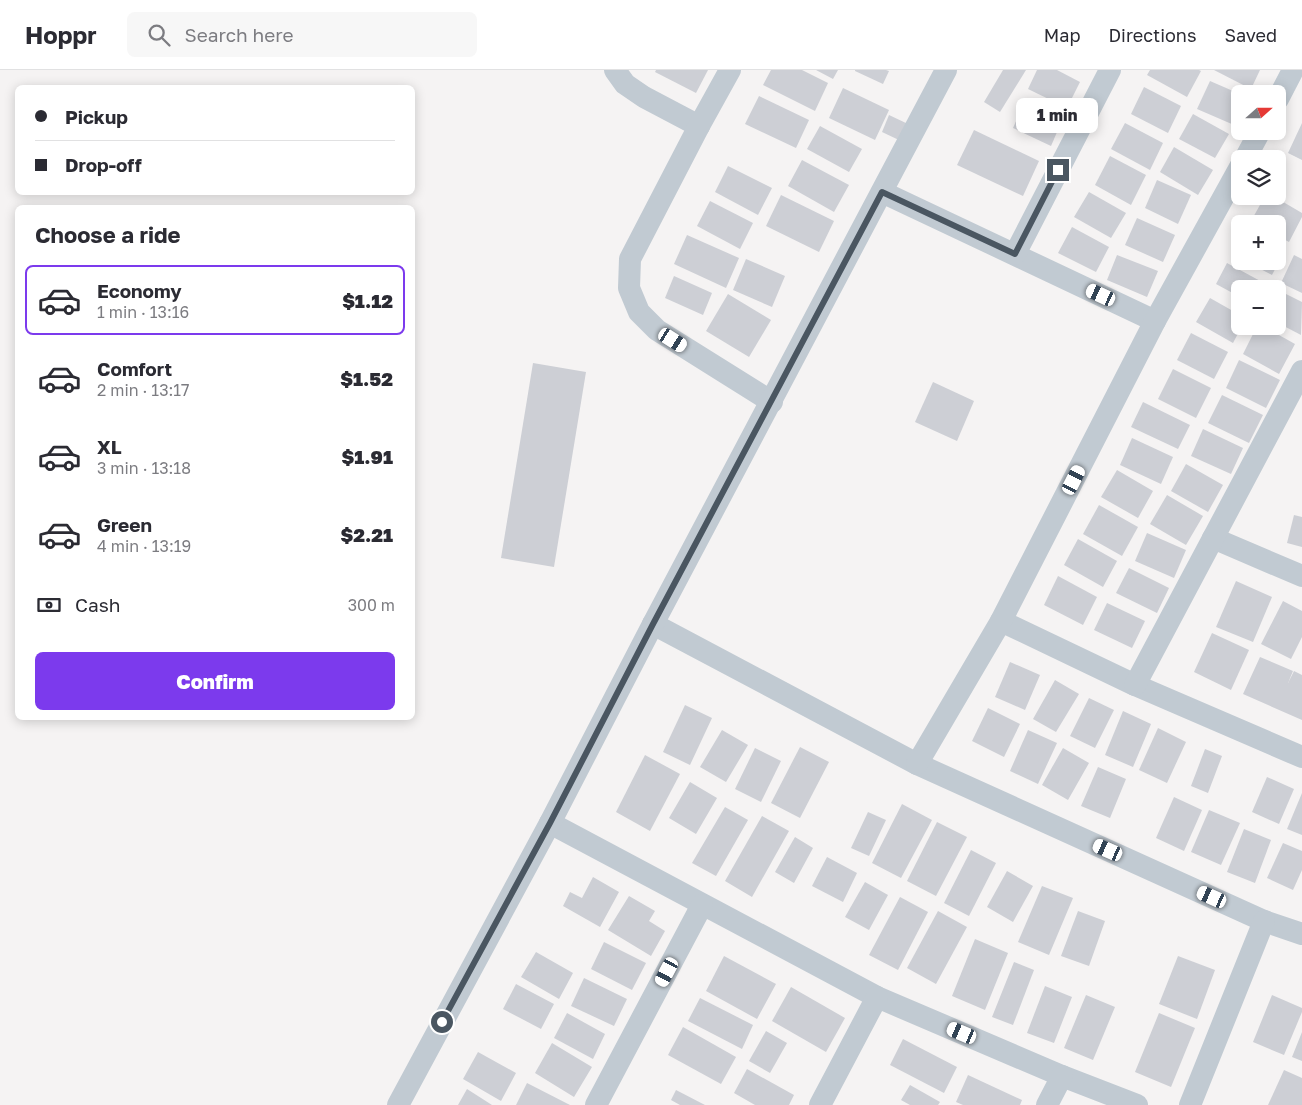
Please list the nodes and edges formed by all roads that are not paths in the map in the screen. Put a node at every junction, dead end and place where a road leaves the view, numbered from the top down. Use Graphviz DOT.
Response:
graph roads {
  1 [pos="615,70"];
  2 [pos="730,70"];
  3 [pos="946,70"];
  4 [pos="1110,70"];
  5 [pos="1294,70"];
  6 [pos="1286,85"];
  7 [pos="699,126"];
  8 [pos="1231,183"];
  9 [pos="882,192"];
  10 [pos="1015,254"];
  11 [pos="1156,320"];
  12 [pos="1302,371"];
  13 [pos="772,402"];
  14 [pos="1214,538"];
  15 [pos="1302,576"];
  16 [pos="1001,621"];
  17 [pos="653,624"];
  18 [pos="1135,685"];
  19 [pos="1302,756"];
  20 [pos="917,764"];
  21 [pos="550,823"];
  22 [pos="702,905"];
  23 [pos="1264,921"];
  24 [pos="1302,934"];
  25 [pos="878,997"];
  26 [pos="1062,1076"];
  27 [pos="398,1105"];
  28 [pos="596,1105"];
  29 [pos="820,1105"];
  30 [pos="1047,1105"];
  31 [pos="1136,1105"];
  32 [pos="1190,1105"];
  1 -- 7 [label="street"];
  2 -- 7 [label="street"];
  3 -- 9 [label="street"];
  4 -- 10 [label="street"];
  5 -- 6 [label="street"];
  7 -- 13 [label="street"];
  8 -- 11 [label="street"];
  9 -- 10 [label="street"];
  9 -- 13 [label="street"];
  10 -- 11 [label="street"];
  11 -- 16 [label="street"];
  12 -- 14 [label="street"];
  13 -- 17 [label="street"];
  14 -- 15 [label="street"];
  14 -- 18 [label="street"];
  16 -- 18 [label="street"];
  16 -- 20 [label="street"];
  17 -- 20 [label="street"];
  17 -- 21 [label="street"];
  18 -- 19 [label="street"];
  20 -- 23 [label="street"];
  21 -- 22 [label="street"];
  21 -- 27 [label="street"];
  22 -- 25 [label="street"];
  22 -- 28 [label="street"];
  23 -- 24 [label="street"];
  23 -- 32 [label="street"];
  25 -- 26 [label="street"];
  25 -- 29 [label="street"];
  26 -- 30 [label="street"];
  26 -- 31 [label="street"];
}
